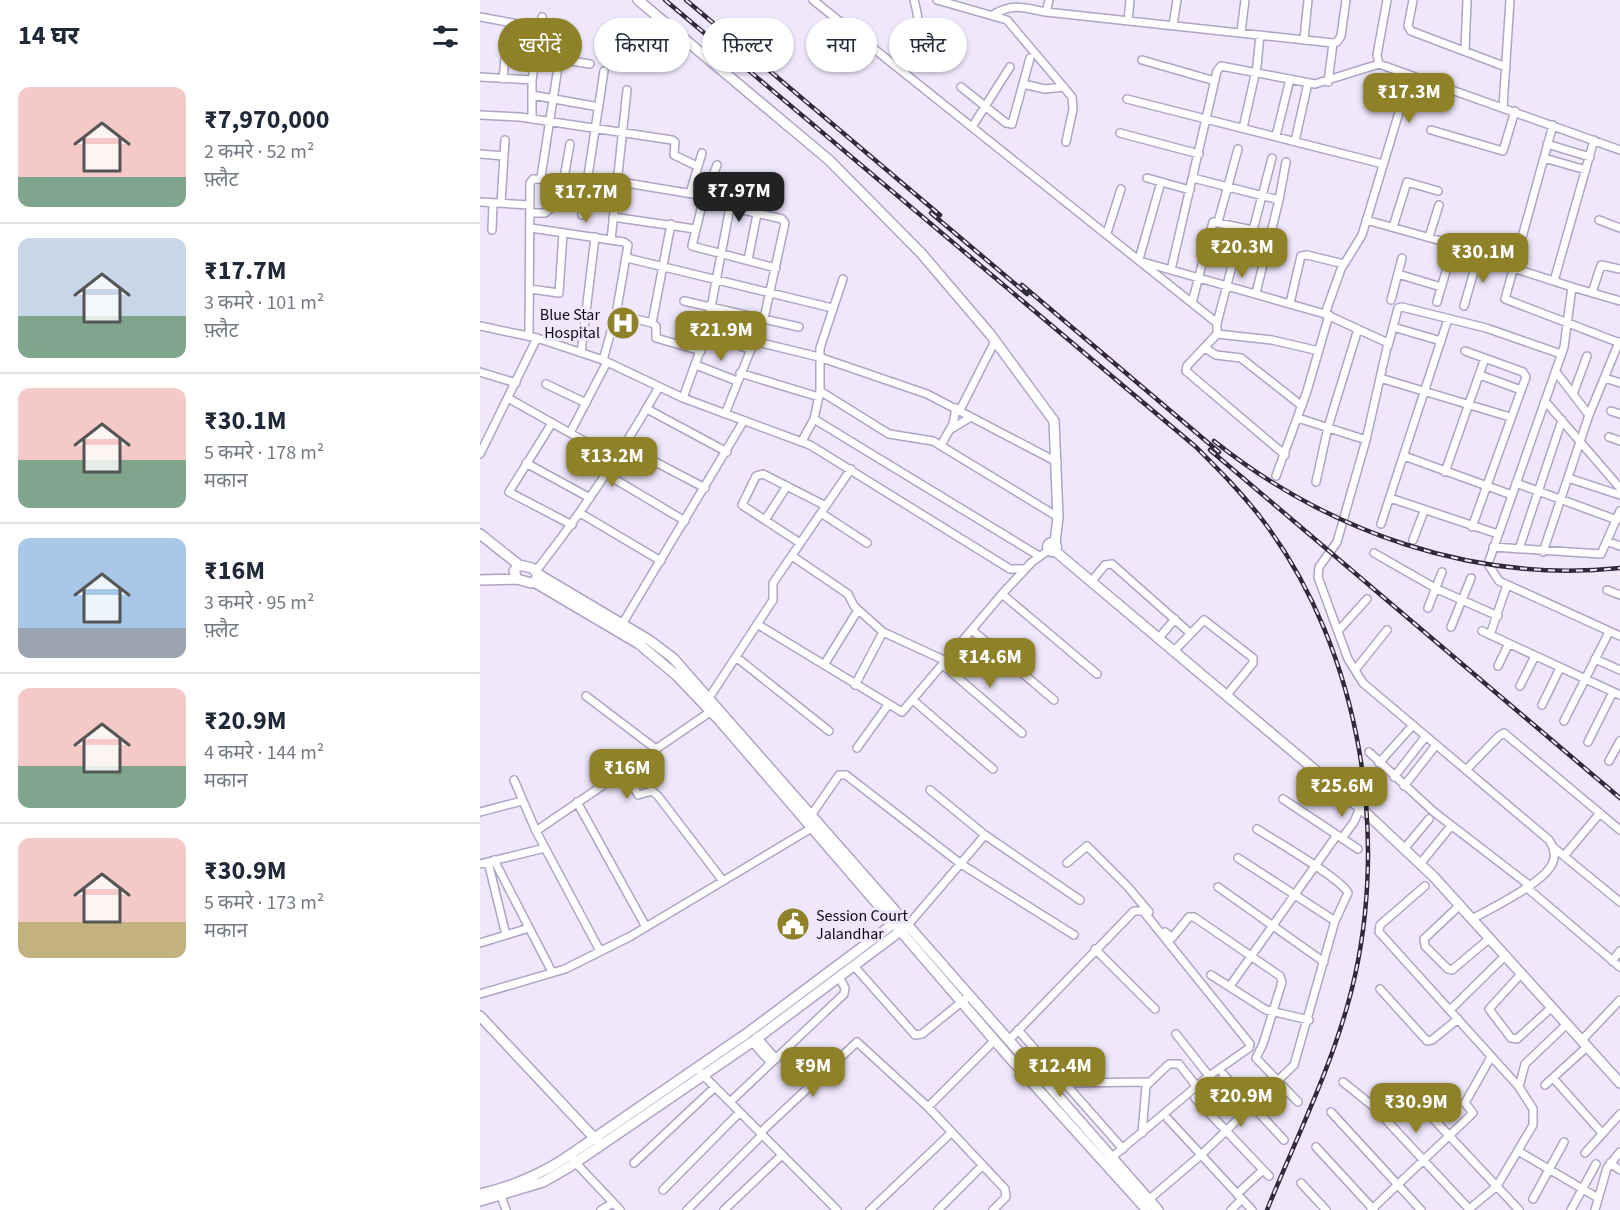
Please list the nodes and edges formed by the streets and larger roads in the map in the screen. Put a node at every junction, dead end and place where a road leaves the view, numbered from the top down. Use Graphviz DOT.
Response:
graph roads {
  1 [pos="638,0"];
  2 [pos="813,0"];
  3 [pos="914,0"];
  4 [pos="937,0"];
  5 [pos="1049,0"];
  6 [pos="1130,0"];
  7 [pos="1177,0"];
  8 [pos="1245,0"];
  9 [pos="1308,0"];
  10 [pos="1346,0"];
  11 [pos="1387,0"];
  12 [pos="1413,0"];
  13 [pos="1467,0"];
  14 [pos="1510,0"];
  15 [pos="1023,4"];
  16 [pos="1046,12"];
  17 [pos="994,15"];
  18 [pos="480,17"];
  19 [pos="498,20"];
  20 [pos="1128,21"];
  21 [pos="1173,25"];
  22 [pos="1240,32"];
  23 [pos="1260,34"];
  24 [pos="1304,39"];
  25 [pos="1333,43"];
  26 [pos="1465,51"];
  27 [pos="1030,58"];
  28 [pos="1142,60"];
  29 [pos="582,63"];
  30 [pos="590,64"];
  31 [pos="1379,64"];
  32 [pos="1010,67"];
  33 [pos="1506,67"];
  34 [pos="504,72"];
  35 [pos="533,72"];
  36 [pos="558,72"];
  37 [pos="604,72"];
  38 [pos="1256,72"];
  39 [pos="904,73"];
  40 [pos="1410,76"];
  41 [pos="480,77"];
  42 [pos="503,79"];
  43 [pos="1290,79"];
  44 [pos="532,81"];
  45 [pos="1215,81"];
  46 [pos="1329,82"];
  47 [pos="1308,83"];
  48 [pos="1023,84"];
  49 [pos="961,87"];
  50 [pos="1064,87"];
  51 [pos="627,90"];
  52 [pos="532,95"];
  53 [pos="554,98"];
  54 [pos="1127,99"];
  55 [pos="985,106"];
  56 [pos="599,107"];
  57 [pos="1503,107"];
  58 [pos="1515,111"];
  59 [pos="480,115"];
  60 [pos="532,119"];
  61 [pos="1206,119"];
  62 [pos="550,122"];
  63 [pos="1553,125"];
  64 [pos="972,127"];
  65 [pos="595,128"];
  66 [pos="1243,128"];
  67 [pos="1431,130"];
  68 [pos="622,133"];
  69 [pos="1120,133"];
  70 [pos="1276,136"];
  71 [pos="505,140"];
  72 [pos="1594,140"];
  73 [pos="1295,141"];
  74 [pos="1066,142"];
  75 [pos="570,144"];
  76 [pos="1547,144"];
  77 [pos="1238,149"];
  78 [pos="1620,150"];
  79 [pos="702,153"];
  80 [pos="480,154"];
  81 [pos="1199,154"];
  82 [pos="504,156"];
  83 [pos="1590,157"];
  84 [pos="1272,158"];
  85 [pos="1544,158"];
  86 [pos="1286,162"];
  87 [pos="1383,164"];
  88 [pos="717,165"];
  89 [pos="697,166"];
  90 [pos="1586,170"];
  91 [pos="541,177"];
  92 [pos="554,178"];
  93 [pos="564,178"];
  94 [pos="1147,178"];
  95 [pos="1193,178"];
  96 [pos="587,179"];
  97 [pos="618,182"];
  98 [pos="1161,182"];
  99 [pos="734,186"];
  100 [pos="1227,186"];
  101 [pos="1121,189"];
  102 [pos="1190,190"];
  103 [pos="1438,191"];
  104 [pos="690,193"];
  105 [pos="1261,195"];
  106 [pos="704,198"];
  107 [pos="1279,200"];
  108 [pos="480,202"];
  109 [pos="493,203"];
  110 [pos="501,203"];
  111 [pos="1439,205"];
  112 [pos="729,208"];
  113 [pos="530,209"];
  114 [pos="757,214"];
  115 [pos="582,215"];
  116 [pos="613,217"];
  117 [pos="1366,220"];
  118 [pos="1599,220"];
  119 [pos="1218,222"];
  120 [pos="670,224"];
  121 [pos="1393,227"];
  122 [pos="531,228"];
  123 [pos="1242,228"];
  124 [pos="1620,228"];
  125 [pos="695,229"];
  126 [pos="492,230"];
  127 [pos="563,233"];
  128 [pos="1107,233"];
  129 [pos="594,237"];
  130 [pos="1429,237"];
  131 [pos="611,240"];
  132 [pos="1454,243"];
  133 [pos="722,253"];
  134 [pos="627,258"];
  135 [pos="1401,258"];
  136 [pos="748,260"];
  137 [pos="1141,261"];
  138 [pos="1344,264"];
  139 [pos="662,266"];
  140 [pos="776,268"];
  141 [pos="1513,268"];
  142 [pos="1620,269"];
  143 [pos="1171,270"];
  144 [pos="1398,274"];
  145 [pos="1199,278"];
  146 [pos="717,279"];
  147 [pos="843,279"];
  148 [pos="1554,280"];
  149 [pos="1227,285"];
  150 [pos="1441,287"];
  151 [pos="1572,287"];
  152 [pos="530,290"];
  153 [pos="770,293"];
  154 [pos="1256,293"];
  155 [pos="1592,293"];
  156 [pos="1391,300"];
  157 [pos="684,301"];
  158 [pos="1620,301"];
  159 [pos="1437,302"];
  160 [pos="1192,303"];
  161 [pos="1290,303"];
  162 [pos="712,306"];
  163 [pos="1464,306"];
  164 [pos="832,308"];
  165 [pos="616,314"];
  166 [pos="1327,314"];
  167 [pos="763,318"];
  168 [pos="1448,319"];
  169 [pos="1217,322"];
  170 [pos="652,323"];
  171 [pos="1567,324"];
  172 [pos="480,326"];
  173 [pos="799,327"];
  174 [pos="1393,327"];
  175 [pos="1358,329"];
  176 [pos="1217,333"];
  177 [pos="706,334"];
  178 [pos="533,337"];
  179 [pos="753,341"];
  180 [pos="996,341"];
  181 [pos="1441,341"];
  182 [pos="1619,343"];
  183 [pos="1388,346"];
  184 [pos="1205,348"];
  185 [pos="749,349"];
  186 [pos="701,351"];
  187 [pos="1319,351"];
  188 [pos="1465,351"];
  189 [pos="581,353"];
  190 [pos="1561,354"];
  191 [pos="1587,356"];
  192 [pos="819,357"];
  193 [pos="1485,358"];
  194 [pos="605,361"];
  195 [pos="696,365"];
  196 [pos="480,372"];
  197 [pos="1556,372"];
  198 [pos="740,373"];
  199 [pos="1480,375"];
  200 [pos="1380,378"];
  201 [pos="1605,378"];
  202 [pos="737,381"];
  203 [pos="516,383"];
  204 [pos="546,384"];
  205 [pos="1620,384"];
  206 [pos="660,387"];
  207 [pos="1521,390"];
  208 [pos="1427,391"];
  209 [pos="820,394"];
  210 [pos="1573,394"];
  211 [pos="508,398"];
  212 [pos="683,398"];
  213 [pos="1545,401"];
  214 [pos="586,403"];
  215 [pos="1471,403"];
  216 [pos="1302,406"];
  217 [pos="647,409"];
  218 [pos="958,409"];
  219 [pos="1611,411"];
  220 [pos="725,414"];
  221 [pos="1620,414"];
  222 [pos="1589,415"];
  223 [pos="971,417"];
  224 [pos="1510,417"];
  225 [pos="1298,418"];
  226 [pos="814,419"];
  227 [pos="1562,420"];
  228 [pos="743,422"];
  229 [pos="552,423"];
  230 [pos="1328,427"];
  231 [pos="951,429"];
  232 [pos="570,433"];
  233 [pos="1609,437"];
  234 [pos="1366,440"];
  235 [pos="483,441"];
  236 [pos="802,441"];
  237 [pos="1620,441"];
  238 [pos="1579,444"];
  239 [pos="942,445"];
  240 [pos="625,446"];
  241 [pos="727,452"];
  242 [pos="480,454"];
  243 [pos="1285,455"];
  244 [pos="1404,456"];
  245 [pos="616,459"];
  246 [pos="1057,462"];
  247 [pos="526,463"];
  248 [pos="851,469"];
  249 [pos="1445,472"];
  250 [pos="606,474"];
  251 [pos="1276,477"];
  252 [pos="1568,478"];
  253 [pos="1316,482"];
  254 [pos="1516,483"];
  255 [pos="787,486"];
  256 [pos="1487,486"];
  257 [pos="705,488"];
  258 [pos="1620,488"];
  259 [pos="1539,491"];
  260 [pos="1512,495"];
  261 [pos="1620,495"];
  262 [pos="590,498"];
  263 [pos="1390,498"];
  264 [pos="1561,500"];
  265 [pos="826,506"];
  266 [pos="1424,511"];
  267 [pos="1620,511"];
  268 [pos="580,513"];
  269 [pos="821,513"];
  270 [pos="1058,517"];
  271 [pos="765,520"];
  272 [pos="1617,520"];
  273 [pos="685,521"];
  274 [pos="1381,524"];
  275 [pos="572,525"];
  276 [pos="1472,527"];
  277 [pos="480,534"];
  278 [pos="1498,534"];
  279 [pos="1413,540"];
  280 [pos="1609,542"];
  281 [pos="800,543"];
  282 [pos="867,543"];
  283 [pos="1620,546"];
  284 [pos="1493,547"];
  285 [pos="1053,548"];
  286 [pos="1519,549"];
  287 [pos="1543,552"];
  288 [pos="1374,553"];
  289 [pos="792,556"];
  290 [pos="1038,556"];
  291 [pos="661,561"];
  292 [pos="519,565"];
  293 [pos="1024,569"];
  294 [pos="1442,572"];
  295 [pos="536,575"];
  296 [pos="1471,578"];
  297 [pos="517,579"];
  298 [pos="480,580"];
  299 [pos="1091,582"];
  300 [pos="1507,585"];
  301 [pos="1437,589"];
  302 [pos="1607,590"];
  303 [pos="1002,594"];
  304 [pos="1620,595"];
  305 [pos="1367,599"];
  306 [pos="1462,602"];
  307 [pos="1428,608"];
  308 [pos="858,610"];
  309 [pos="1498,616"];
  310 [pos="1175,619"];
  311 [pos="758,624"];
  312 [pos="621,627"];
  313 [pos="1451,627"];
  314 [pos="972,630"];
  315 [pos="1387,630"];
  316 [pos="1338,631"];
  317 [pos="1482,631"];
  318 [pos="883,632"];
  319 [pos="1609,632"];
  320 [pos="1190,633"];
  321 [pos="1490,635"];
  322 [pos="1620,636"];
  323 [pos="1158,639"];
  324 [pos="1508,645"];
  325 [pos="1173,652"];
  326 [pos="1535,656"];
  327 [pos="736,657"];
  328 [pos="1595,659"];
  329 [pos="944,663"];
  330 [pos="824,665"];
  331 [pos="1498,666"];
  332 [pos="1560,668"];
  333 [pos="1354,670"];
  334 [pos="1620,670"];
  335 [pos="1097,674"];
  336 [pos="1586,678"];
  337 [pos="855,685"];
  338 [pos="1520,686"];
  339 [pos="1617,694"];
  340 [pos="586,696"];
  341 [pos="1226,696"];
  342 [pos="1054,700"];
  343 [pos="914,701"];
  344 [pos="711,705"];
  345 [pos="888,705"];
  346 [pos="1542,705"];
  347 [pos="1564,721"];
  348 [pos="1413,725"];
  349 [pos="829,731"];
  350 [pos="1022,733"];
  351 [pos="1426,736"];
  352 [pos="1620,741"];
  353 [pos="1588,742"];
  354 [pos="1436,745"];
  355 [pos="857,748"];
  356 [pos="656,749"];
  357 [pos="1369,752"];
  358 [pos="1609,761"];
  359 [pos="1378,763"];
  360 [pos="625,770"];
  361 [pos="993,770"];
  362 [pos="1466,770"];
  363 [pos="1394,777"];
  364 [pos="514,780"];
  365 [pos="1404,786"];
  366 [pos="930,790"];
  367 [pos="1282,799"];
  368 [pos="522,801"];
  369 [pos="577,802"];
  370 [pos="1360,808"];
  371 [pos="480,812"];
  372 [pos="1600,813"];
  373 [pos="812,814"];
  374 [pos="1429,819"];
  375 [pos="816,826"];
  376 [pos="1451,826"];
  377 [pos="1257,829"];
  378 [pos="1620,830"];
  379 [pos="536,831"];
  380 [pos="985,835"];
  381 [pos="1339,836"];
  382 [pos="1553,847"];
  383 [pos="545,848"];
  384 [pos="1358,849"];
  385 [pos="1404,849"];
  386 [pos="1564,856"];
  387 [pos="1238,858"];
  388 [pos="487,862"];
  389 [pos="1067,863"];
  390 [pos="961,864"];
  391 [pos="1420,864"];
  392 [pos="1315,866"];
  393 [pos="723,881"];
  394 [pos="1425,886"];
  395 [pos="1527,886"];
  396 [pos="1218,887"];
  397 [pos="1295,895"];
  398 [pos="1080,900"];
  399 [pos="1620,902"];
  400 [pos="1460,905"];
  401 [pos="1472,919"];
  402 [pos="1335,921"];
  403 [pos="901,924"];
  404 [pos="1273,926"];
  405 [pos="646,927"];
  406 [pos="529,928"];
  407 [pos="506,935"];
  408 [pos="1074,935"];
  409 [pos="1490,938"];
  410 [pos="480,943"];
  411 [pos="1095,950"];
  412 [pos="600,951"];
  413 [pos="1620,951"];
  414 [pos="1252,955"];
  415 [pos="1505,956"];
  416 [pos="1612,961"];
  417 [pos="1324,962"];
  418 [pos="854,966"];
  419 [pos="1620,968"];
  420 [pos="552,972"];
  421 [pos="1521,974"];
  422 [pos="1211,975"];
  423 [pos="839,977"];
  424 [pos="1230,986"];
  425 [pos="1380,989"];
  426 [pos="811,992"];
  427 [pos="480,994"];
  428 [pos="965,999"];
  429 [pos="1620,1000"];
  430 [pos="1552,1007"];
  431 [pos="1155,1009"];
  432 [pos="1450,1010"];
  433 [pos="1272,1011"];
  434 [pos="480,1016"];
  435 [pos="1458,1019"];
  436 [pos="1309,1020"];
  437 [pos="1567,1024"];
  438 [pos="1018,1030"];
  439 [pos="1176,1034"];
  440 [pos="754,1040"];
  441 [pos="995,1040"];
  442 [pos="1008,1041"];
  443 [pos="1585,1043"];
  444 [pos="1491,1057"];
  445 [pos="773,1061"];
  446 [pos="700,1072"];
  447 [pos="1223,1074"];
  448 [pos="1209,1076"];
  449 [pos="1553,1078"];
  450 [pos="1278,1081"];
  451 [pos="1148,1082"];
  452 [pos="1343,1082"];
  453 [pos="1063,1083"];
  454 [pos="1620,1083"];
  455 [pos="1545,1085"];
  456 [pos="715,1087"];
  457 [pos="1197,1087"];
  458 [pos="1519,1087"];
  459 [pos="1410,1093"];
  460 [pos="1195,1098"];
  461 [pos="730,1102"];
  462 [pos="1298,1102"];
  463 [pos="1251,1106"];
  464 [pos="928,1107"];
  465 [pos="740,1112"];
  466 [pos="1331,1112"];
  467 [pos="1620,1114"];
  468 [pos="1168,1119"];
  469 [pos="1226,1131"];
  470 [pos="1602,1132"];
  471 [pos="951,1133"];
  472 [pos="1142,1133"];
  473 [pos="761,1134"];
  474 [pos="1448,1136"];
  475 [pos="1284,1140"];
  476 [pos="598,1142"];
  477 [pos="1564,1142"];
  478 [pos="1316,1147"];
  479 [pos="1123,1149"];
  480 [pos="1518,1151"];
  481 [pos="1620,1152"];
  482 [pos="1585,1153"];
  483 [pos="782,1155"];
  484 [pos="1201,1155"];
  485 [pos="1112,1158"];
  486 [pos="572,1160"];
  487 [pos="1424,1161"];
  488 [pos="634,1163"];
  489 [pos="1610,1163"];
  490 [pos="1596,1164"];
  491 [pos="982,1166"];
  492 [pos="1549,1170"];
  493 [pos="1620,1170"];
  494 [pos="1301,1183"];
  495 [pos="1397,1186"];
  496 [pos="1497,1186"];
  497 [pos="1582,1189"];
  498 [pos="663,1190"];
  499 [pos="480,1194"];
  500 [pos="501,1196"];
  501 [pos="1240,1197"];
  502 [pos="1598,1198"];
  503 [pos="1533,1199"];
  504 [pos="480,1202"];
  505 [pos="613,1203"];
  506 [pos="1146,1205"];
  507 [pos="1518,1209"];
  508 [pos="506,1210"];
  509 [pos="601,1210"];
  510 [pos="620,1210"];
  511 [pos="687,1210"];
  512 [pos="724,1210"];
  513 [pos="837,1210"];
  514 [pos="870,1210"];
  515 [pos="938,1210"];
  516 [pos="993,1210"];
  517 [pos="1158,1210"];
  518 [pos="1231,1210"];
  519 [pos="1252,1210"];
  520 [pos="1326,1210"];
  521 [pos="1373,1210"];
  522 [pos="1421,1210"];
  523 [pos="1468,1210"];
  524 [pos="1570,1210"];
  525 [pos="1595,1210"];
  1 -- 180 [label="street"];
  2 -- 39 [label="street"];
  3 -- 39 [label="street"];
  4 -- 17 [label="street"];
  5 -- 16 [label="street"];
  6 -- 20 [label="street"];
  7 -- 21 [label="street"];
  8 -- 22 [label="street"];
  9 -- 24 [label="street"];
  10 -- 25 [label="street"];
  11 -- 31 [label="street"];
  12 -- 26 [label="street"];
  13 -- 26 [label="street"];
  14 -- 33 [label="street"];
  15 -- 16 [label="street"];
  15 -- 17 [label="street"];
  16 -- 20 [label="street"];
  17 -- 50 [label="street"];
  18 -- 19 [label="street"];
  20 -- 21 [label="street"];
  21 -- 22 [label="street"];
  22 -- 23 [label="street"];
  23 -- 24 [label="street"];
  23 -- 38 [label="street"];
  24 -- 25 [label="street"];
  25 -- 46 [label="street"];
  26 -- 33 [label="street"];
  27 -- 48 [label="street"];
  28 -- 45 [label="street"];
  29 -- 30 [label="street"];
  31 -- 40 [label="street"];
  31 -- 46 [label="street"];
  32 -- 55 [label="street"];
  33 -- 57 [label="street"];
  34 -- 42 [label="street"];
  35 -- 44 [label="street"];
  36 -- 53 [label="street"];
  37 -- 56 [label="street"];
  38 -- 43 [label="street"];
  38 -- 45 [label="street"];
  38 -- 66 [label="street"];
  39 -- 64 [label="street"];
  40 -- 57 [label="street"];
  40 -- 87 [label="street"];
  41 -- 42 [label="street"];
  42 -- 44 [label="street"];
  43 -- 47 [label="street"];
  43 -- 70 [label="street"];
  44 -- 52 [label="street"];
  45 -- 61 [label="street"];
  46 -- 47 [label="street"];
  47 -- 73 [label="street"];
  48 -- 50 [label="street"];
  48 -- 55 [label="street"];
  49 -- 55 [label="street"];
  50 -- 74 [label="street"];
  51 -- 68 [label="street"];
  52 -- 53 [label="street"];
  52 -- 60 [label="street"];
  53 -- 56 [label="street"];
  53 -- 62 [label="street"];
  54 -- 61 [label="street"];
  55 -- 64 [label="street"];
  56 -- 65 [label="street"];
  57 -- 58 [label="street"];
  58 -- 63 [label="street"];
  58 -- 67 [label="street"];
  59 -- 60 [label="street"];
  60 -- 62 [label="street"];
  61 -- 66 [label="street"];
  61 -- 81 [label="street"];
  62 -- 65 [label="street"];
  62 -- 91 [label="street"];
  63 -- 72 [label="street"];
  63 -- 76 [label="street"];
  64 -- 128 [label="street"];
  65 -- 68 [label="street"];
  65 -- 96 [label="street"];
  66 -- 70 [label="street"];
  68 -- 89 [label="street"];
  68 -- 97 [label="street"];
  69 -- 81 [label="street"];
  70 -- 73 [label="street"];
  71 -- 82 [label="street"];
  72 -- 78 [label="street"];
  72 -- 83 [label="street"];
  73 -- 87 [label="street"];
  75 -- 93 [label="street"];
  76 -- 83 [label="street"];
  76 -- 85 [label="street"];
  77 -- 100 [label="street"];
  79 -- 89 [label="street"];
  80 -- 82 [label="street"];
  81 -- 95 [label="street"];
  82 -- 110 [label="street"];
  83 -- 90 [label="street"];
  84 -- 105 [label="street"];
  85 -- 90 [label="street"];
  85 -- 141 [label="street"];
  86 -- 107 [label="street"];
  87 -- 117 [label="street"];
  88 -- 106 [label="street"];
  89 -- 104 [label="street"];
  90 -- 148 [label="street"];
  91 -- 92 [label="street"];
  91 -- 113 [label="street"];
  92 -- 93 [label="street"];
  92 -- 113 [label="street"];
  93 -- 96 [label="street"];
  94 -- 98 [label="street"];
  95 -- 100 [label="street"];
  95 -- 102 [label="street"];
  96 -- 97 [label="street"];
  96 -- 115 [label="street"];
  97 -- 104 [label="street"];
  97 -- 116 [label="street"];
  98 -- 102 [label="street"];
  98 -- 137 [label="street"];
  99 -- 112 [label="street"];
  100 -- 105 [label="street"];
  100 -- 119 [label="street"];
  101 -- 128 [label="street"];
  102 -- 143 [label="street"];
  103 -- 121 [label="street"];
  104 -- 106 [label="street"];
  105 -- 107 [label="street"];
  105 -- 123 [label="street"];
  106 -- 112 [label="street"];
  106 -- 125 [label="street"];
  107 -- 154 [label="street"];
  108 -- 109 [label="street"];
  109 -- 110 [label="street"];
  109 -- 126 [label="street"];
  110 -- 113 [label="street"];
  111 -- 130 [label="street"];
  112 -- 114 [label="street"];
  112 -- 133 [label="street"];
  113 -- 122 [label="street"];
  114 -- 136 [label="street"];
  114 -- 140 [label="street"];
  116 -- 120 [label="street"];
  116 -- 131 [label="street"];
  117 -- 121 [label="street"];
  117 -- 138 [label="street"];
  118 -- 124 [label="street"];
  119 -- 123 [label="street"];
  119 -- 145 [label="street"];
  120 -- 125 [label="street"];
  120 -- 139 [label="street"];
  121 -- 130 [label="street"];
  122 -- 127 [label="street"];
  122 -- 152 [label="street"];
  123 -- 149 [label="street"];
  125 -- 133 [label="street"];
  127 -- 129 [label="street"];
  127 -- 152 [label="street"];
  128 -- 137 [label="street"];
  129 -- 131 [label="street"];
  129 -- 189 [label="street"];
  130 -- 132 [label="street"];
  131 -- 134 [label="street"];
  132 -- 150 [label="street"];
  132 -- 163 [label="street"];
  133 -- 136 [label="street"];
  133 -- 146 [label="street"];
  134 -- 139 [label="street"];
  134 -- 165 [label="street"];
  135 -- 144 [label="street"];
  136 -- 140 [label="street"];
  137 -- 143 [label="street"];
  137 -- 160 [label="street"];
  138 -- 161 [label="street"];
  138 -- 166 [label="street"];
  139 -- 146 [label="street"];
  139 -- 170 [label="street"];
  140 -- 153 [label="street"];
  141 -- 148 [label="street"];
  141 -- 171 [label="street"];
  142 -- 155 [label="street"];
  143 -- 145 [label="street"];
  144 -- 150 [label="street"];
  144 -- 156 [label="street"];
  145 -- 149 [label="street"];
  145 -- 160 [label="street"];
  146 -- 153 [label="street"];
  146 -- 162 [label="street"];
  147 -- 164 [label="street"];
  148 -- 151 [label="street"];
  149 -- 154 [label="street"];
  149 -- 169 [label="street"];
  150 -- 159 [label="street"];
  151 -- 155 [label="street"];
  151 -- 171 [label="street"];
  152 -- 178 [label="street"];
  153 -- 164 [label="street"];
  153 -- 167 [label="street"];
  154 -- 161 [label="street"];
  155 -- 158 [label="street"];
  157 -- 162 [label="street"];
  160 -- 169 [label="street"];
  161 -- 166 [label="street"];
  162 -- 167 [label="street"];
  162 -- 177 [label="street"];
  164 -- 192 [label="street"];
  165 -- 170 [label="street"];
  165 -- 194 [label="street"];
  166 -- 175 [label="street"];
  166 -- 187 [label="street"];
  167 -- 173 [label="street"];
  167 -- 179 [label="street"];
  168 -- 174 [label="street"];
  168 -- 181 [label="street"];
  168 -- 190 [label="street"];
  169 -- 176 [label="street"];
  170 -- 186 [label="street"];
  171 -- 182 [label="street"];
  171 -- 190 [label="street"];
  172 -- 178 [label="street"];
  174 -- 181 [label="street"];
  174 -- 183 [label="street"];
  175 -- 183 [label="street"];
  175 -- 230 [label="street"];
  176 -- 184 [label="street"];
  176 -- 187 [label="street"];
  177 -- 185 [label="street"];
  177 -- 186 [label="street"];
  178 -- 189 [label="street"];
  178 -- 203 [label="street"];
  179 -- 185 [label="street"];
  179 -- 192 [label="street"];
  180 -- 218 [label="street"];
  180 -- 246 [label="street"];
  181 -- 208 [label="street"];
  182 -- 201 [label="street"];
  183 -- 200 [label="street"];
  184 -- 216 [label="street"];
  184 -- 243 [label="street"];
  185 -- 198 [label="street"];
  186 -- 195 [label="street"];
  187 -- 216 [label="street"];
  188 -- 193 [label="street"];
  189 -- 194 [label="street"];
  190 -- 197 [label="street"];
  191 -- 210 [label="street"];
  192 -- 209 [label="street"];
  192 -- 218 [label="street"];
  193 -- 199 [label="street"];
  193 -- 207 [label="street"];
  194 -- 206 [label="street"];
  194 -- 214 [label="street"];
  195 -- 202 [label="street"];
  195 -- 212 [label="street"];
  196 -- 203 [label="street"];
  197 -- 210 [label="street"];
  197 -- 213 [label="street"];
  198 -- 202 [label="street"];
  198 -- 209 [label="street"];
  199 -- 207 [label="street"];
  199 -- 215 [label="street"];
  200 -- 208 [label="street"];
  200 -- 234 [label="street"];
  201 -- 205 [label="street"];
  201 -- 222 [label="street"];
  202 -- 220 [label="street"];
  203 -- 211 [label="street"];
  204 -- 214 [label="street"];
  206 -- 212 [label="street"];
  206 -- 217 [label="street"];
  207 -- 224 [label="street"];
  208 -- 215 [label="street"];
  208 -- 244 [label="street"];
  209 -- 226 [label="street"];
  209 -- 239 [label="street"];
  210 -- 222 [label="street"];
  211 -- 229 [label="street"];
  211 -- 235 [label="street"];
  212 -- 220 [label="street"];
  213 -- 227 [label="street"];
  213 -- 254 [label="street"];
  214 -- 232 [label="street"];
  215 -- 224 [label="street"];
  215 -- 249 [label="street"];
  216 -- 225 [label="street"];
  217 -- 240 [label="street"];
  217 -- 241 [label="street"];
  218 -- 223 [label="street"];
  218 -- 231 [label="street"];
  219 -- 221 [label="street"];
  220 -- 228 [label="street"];
  222 -- 238 [label="street"];
  223 -- 231 [label="street"];
  223 -- 246 [label="street"];
  224 -- 256 [label="street"];
  225 -- 230 [label="street"];
  225 -- 243 [label="street"];
  226 -- 236 [label="street"];
  226 -- 290 [label="street"];
  227 -- 238 [label="street"];
  227 -- 259 [label="street"];
  228 -- 236 [label="street"];
  228 -- 241 [label="street"];
  229 -- 232 [label="street"];
  229 -- 247 [label="street"];
  230 -- 234 [label="street"];
  230 -- 253 [label="street"];
  231 -- 239 [label="street"];
  232 -- 245 [label="street"];
  233 -- 237 [label="street"];
  234 -- 316 [label="street"];
  235 -- 242 [label="street"];
  236 -- 248 [label="street"];
  238 -- 252 [label="street"];
  238 -- 258 [label="street"];
  239 -- 270 [label="street"];
  240 -- 245 [label="street"];
  240 -- 257 [label="street"];
  241 -- 257 [label="street"];
  243 -- 251 [label="street"];
  244 -- 249 [label="street"];
  244 -- 263 [label="street"];
  245 -- 250 [label="street"];
  246 -- 270 [label="street"];
  247 -- 262 [label="street"];
  247 -- 275 [label="street"];
  248 -- 265 [label="street"];
  248 -- 293 [label="street"];
  249 -- 256 [label="street"];
  250 -- 262 [label="street"];
  250 -- 273 [label="street"];
  252 -- 261 [label="street"];
  252 -- 264 [label="street"];
  254 -- 259 [label="street"];
  254 -- 260 [label="street"];
  255 -- 265 [label="street"];
  255 -- 271 [label="street"];
  255 -- 271 [label="street"];
  256 -- 260 [label="street"];
  256 -- 276 [label="street"];
  257 -- 273 [label="street"];
  259 -- 264 [label="street"];
  259 -- 286 [label="street"];
  260 -- 278 [label="street"];
  262 -- 268 [label="street"];
  263 -- 266 [label="street"];
  263 -- 274 [label="street"];
  264 -- 272 [label="street"];
  264 -- 287 [label="street"];
  265 -- 269 [label="street"];
  266 -- 276 [label="street"];
  266 -- 279 [label="street"];
  267 -- 272 [label="street"];
  268 -- 275 [label="street"];
  268 -- 291 [label="street"];
  269 -- 281 [label="street"];
  269 -- 282 [label="street"];
  270 -- 285 [label="street"];
  271 -- 281 [label="street"];
  272 -- 280 [label="street"];
  273 -- 291 [label="street"];
  275 -- 295 [label="street"];
  276 -- 278 [label="street"];
  277 -- 292 [label="street"];
  278 -- 284 [label="street"];
  280 -- 283 [label="street"];
  280 -- 287 [label="street"];
  281 -- 289 [label="street"];
  284 -- 286 [label="street"];
  284 -- 300 [label="street"];
  285 -- 290 [label="street"];
  285 -- 299 [label="street"];
  286 -- 287 [label="street"];
  288 -- 301 [label="street"];
  289 -- 308 [label="street"];
  289 -- 311 [label="street"];
  290 -- 293 [label="street"];
  291 -- 312 [label="street"];
  292 -- 295 [label="street"];
  292 -- 297 [label="street"];
  293 -- 303 [label="street"];
  294 -- 301 [label="street"];
  295 -- 297 [label="street"];
  295 -- 312 [label="street"];
  296 -- 306 [label="street"];
  297 -- 298 [label="street"];
  299 -- 310 [label="street"];
  299 -- 323 [label="street"];
  300 -- 309 [label="street"];
  300 -- 319 [label="street"];
  301 -- 306 [label="street"];
  301 -- 307 [label="street"];
  302 -- 304 [label="street"];
  303 -- 314 [label="street"];
  303 -- 335 [label="street"];
  305 -- 316 [label="street"];
  306 -- 309 [label="street"];
  306 -- 313 [label="street"];
  308 -- 318 [label="street"];
  308 -- 330 [label="street"];
  309 -- 321 [label="street"];
  310 -- 320 [label="street"];
  310 -- 323 [label="street"];
  311 -- 327 [label="street"];
  311 -- 330 [label="street"];
  312 -- 344 [label="street"];
  314 -- 329 [label="street"];
  314 -- 342 [label="street"];
  315 -- 333 [label="street"];
  316 -- 333 [label="street"];
  317 -- 321 [label="street"];
  318 -- 329 [label="street"];
  318 -- 337 [label="street"];
  319 -- 322 [label="street"];
  319 -- 328 [label="street"];
  320 -- 325 [label="street"];
  320 -- 341 [label="street"];
  321 -- 324 [label="street"];
  323 -- 325 [label="street"];
  324 -- 326 [label="street"];
  324 -- 331 [label="street"];
  325 -- 341 [label="street"];
  326 -- 332 [label="street"];
  326 -- 338 [label="street"];
  327 -- 344 [label="street"];
  327 -- 349 [label="street"];
  328 -- 334 [label="street"];
  328 -- 336 [label="street"];
  329 -- 343 [label="street"];
  329 -- 350 [label="street"];
  330 -- 337 [label="street"];
  332 -- 336 [label="street"];
  332 -- 346 [label="street"];
  333 -- 348 [label="street"];
  336 -- 339 [label="street"];
  336 -- 347 [label="street"];
  337 -- 345 [label="street"];
  339 -- 353 [label="street"];
  340 -- 356 [label="street"];
  341 -- 370 [label="street"];
  343 -- 345 [label="street"];
  343 -- 361 [label="street"];
  344 -- 356 [label="street"];
  344 -- 373 [label="street"];
  344 -- 375 [label="street"];
  345 -- 355 [label="street"];
  348 -- 351 [label="street"];
  348 -- 359 [label="street"];
  351 -- 354 [label="street"];
  351 -- 363 [label="street"];
  352 -- 358 [label="street"];
  354 -- 362 [label="street"];
  354 -- 365 [label="street"];
  356 -- 360 [label="street"];
  357 -- 359 [label="street"];
  359 -- 363 [label="street"];
  360 -- 369 [label="street"];
  360 -- 393 [label="street"];
  362 -- 372 [label="street"];
  362 -- 382 [label="street"];
  363 -- 365 [label="street"];
  364 -- 368 [label="street"];
  365 -- 376 [label="street"];
  366 -- 380 [label="street"];
  367 -- 381 [label="street"];
  368 -- 371 [label="street"];
  368 -- 379 [label="street"];
  369 -- 379 [label="street"];
  369 -- 405 [label="street"];
  370 -- 381 [label="street"];
  370 -- 385 [label="street"];
  372 -- 378 [label="street"];
  372 -- 386 [label="street"];
  373 -- 375 [label="street"];
  373 -- 390 [label="street"];
  374 -- 385 [label="street"];
  375 -- 393 [label="street"];
  375 -- 403 [label="street"];
  376 -- 391 [label="street"];
  376 -- 395 [label="street"];
  377 -- 392 [label="street"];
  379 -- 383 [label="street"];
  380 -- 390 [label="street"];
  380 -- 398 [label="street"];
  381 -- 384 [label="street"];
  381 -- 392 [label="street"];
  382 -- 386 [label="street"];
  382 -- 395 [label="street"];
  383 -- 388 [label="street"];
  383 -- 412 [label="street"];
  385 -- 391 [label="street"];
  386 -- 399 [label="street"];
  387 -- 397 [label="street"];
  388 -- 406 [label="street"];
  388 -- 407 [label="street"];
  389 -- 414 [label="street"];
  390 -- 403 [label="street"];
  390 -- 408 [label="street"];
  391 -- 400 [label="street"];
  392 -- 397 [label="street"];
  392 -- 402 [label="street"];
  393 -- 405 [label="street"];
  394 -- 432 [label="street"];
  395 -- 401 [label="street"];
  395 -- 416 [label="street"];
  396 -- 404 [label="street"];
  397 -- 402 [label="street"];
  397 -- 404 [label="street"];
  400 -- 401 [label="street"];
  400 -- 409 [label="street"];
  401 -- 409 [label="street"];
  402 -- 417 [label="street"];
  403 -- 418 [label="street"];
  403 -- 426 [label="street"];
  403 -- 428 [label="street"];
  404 -- 414 [label="street"];
  404 -- 417 [label="street"];
  405 -- 412 [label="street"];
  406 -- 407 [label="street"];
  406 -- 420 [label="street"];
  407 -- 410 [label="street"];
  409 -- 415 [label="street"];
  411 -- 431 [label="street"];
  411 -- 438 [label="street"];
  411 -- 448 [label="street"];
  412 -- 420 [label="street"];
  413 -- 416 [label="street"];
  414 -- 424 [label="street"];
  414 -- 433 [label="street"];
  415 -- 421 [label="street"];
  415 -- 432 [label="street"];
  416 -- 419 [label="street"];
  417 -- 436 [label="street"];
  418 -- 423 [label="street"];
  418 -- 428 [label="street"];
  420 -- 427 [label="street"];
  421 -- 430 [label="street"];
  421 -- 430 [label="street"];
  422 -- 424 [label="street"];
  423 -- 426 [label="street"];
  423 -- 445 [label="street"];
  424 -- 433 [label="street"];
  425 -- 435 [label="street"];
  426 -- 440 [label="street"];
  426 -- 446 [label="street"];
  428 -- 441 [label="street"];
  428 -- 442 [label="street"];
  429 -- 443 [label="street"];
  430 -- 437 [label="street"];
  432 -- 435 [label="street"];
  433 -- 436 [label="street"];
  433 -- 450 [label="street"];
  434 -- 476 [label="street"];
  435 -- 444 [label="street"];
  436 -- 450 [label="street"];
  437 -- 443 [label="street"];
  437 -- 458 [label="street"];
  438 -- 442 [label="street"];
  438 -- 453 [label="street"];
  439 -- 448 [label="street"];
  440 -- 445 [label="street"];
  440 -- 446 [label="street"];
  441 -- 464 [label="street"];
  441 -- 506 [label="street"];
  442 -- 485 [label="street"];
  443 -- 449 [label="street"];
  443 -- 454 [label="street"];
  444 -- 458 [label="street"];
  444 -- 474 [label="street"];
  445 -- 461 [label="street"];
  446 -- 456 [label="street"];
  446 -- 476 [label="street"];
  447 -- 463 [label="street"];
  448 -- 457 [label="street"];
  449 -- 455 [label="street"];
  449 -- 470 [label="street"];
  450 -- 462 [label="street"];
  450 -- 463 [label="street"];
  451 -- 453 [label="street"];
  451 -- 457 [label="street"];
  451 -- 472 [label="street"];
  452 -- 487 [label="street"];
  453 -- 479 [label="street"];
  456 -- 461 [label="street"];
  456 -- 488 [label="street"];
  457 -- 472 [label="street"];
  458 -- 480 [label="street"];
  459 -- 474 [label="street"];
  460 -- 469 [label="street"];
  461 -- 465 [label="street"];
  463 -- 469 [label="street"];
  463 -- 475 [label="street"];
  464 -- 471 [label="street"];
  464 -- 473 [label="street"];
  465 -- 473 [label="street"];
  465 -- 498 [label="street"];
  466 -- 495 [label="street"];
  467 -- 470 [label="street"];
  468 -- 484 [label="street"];
  469 -- 484 [label="street"];
  469 -- 501 [label="street"];
  470 -- 482 [label="street"];
  471 -- 491 [label="street"];
  471 -- 514 [label="street"];
  472 -- 479 [label="street"];
  473 -- 483 [label="street"];
  473 -- 511 [label="street"];
  474 -- 487 [label="street"];
  474 -- 496 [label="street"];
  476 -- 486 [label="street"];
  477 -- 492 [label="street"];
  478 -- 521 [label="street"];
  479 -- 485 [label="street"];
  480 -- 492 [label="street"];
  480 -- 496 [label="street"];
  481 -- 489 [label="street"];
  483 -- 512 [label="street"];
  483 -- 513 [label="street"];
  484 -- 501 [label="street"];
  484 -- 506 [label="street"];
  485 -- 506 [label="street"];
  486 -- 499 [label="street"];
  486 -- 500 [label="street"];
  486 -- 505 [label="street"];
  487 -- 495 [label="street"];
  487 -- 523 [label="street"];
  489 -- 493 [label="street"];
  489 -- 502 [label="street"];
  490 -- 497 [label="street"];
  491 -- 515 [label="street"];
  491 -- 516 [label="street"];
  492 -- 497 [label="street"];
  492 -- 503 [label="street"];
  494 -- 520 [label="street"];
  495 -- 521 [label="street"];
  495 -- 522 [label="street"];
  496 -- 507 [label="street"];
  496 -- 523 [label="street"];
  497 -- 502 [label="street"];
  497 -- 524 [label="street"];
  500 -- 504 [label="street"];
  500 -- 508 [label="street"];
  501 -- 518 [label="street"];
  501 -- 519 [label="street"];
  502 -- 525 [label="street"];
  505 -- 509 [label="street"];
  505 -- 510 [label="street"];
  506 -- 517 [label="street"];
}
